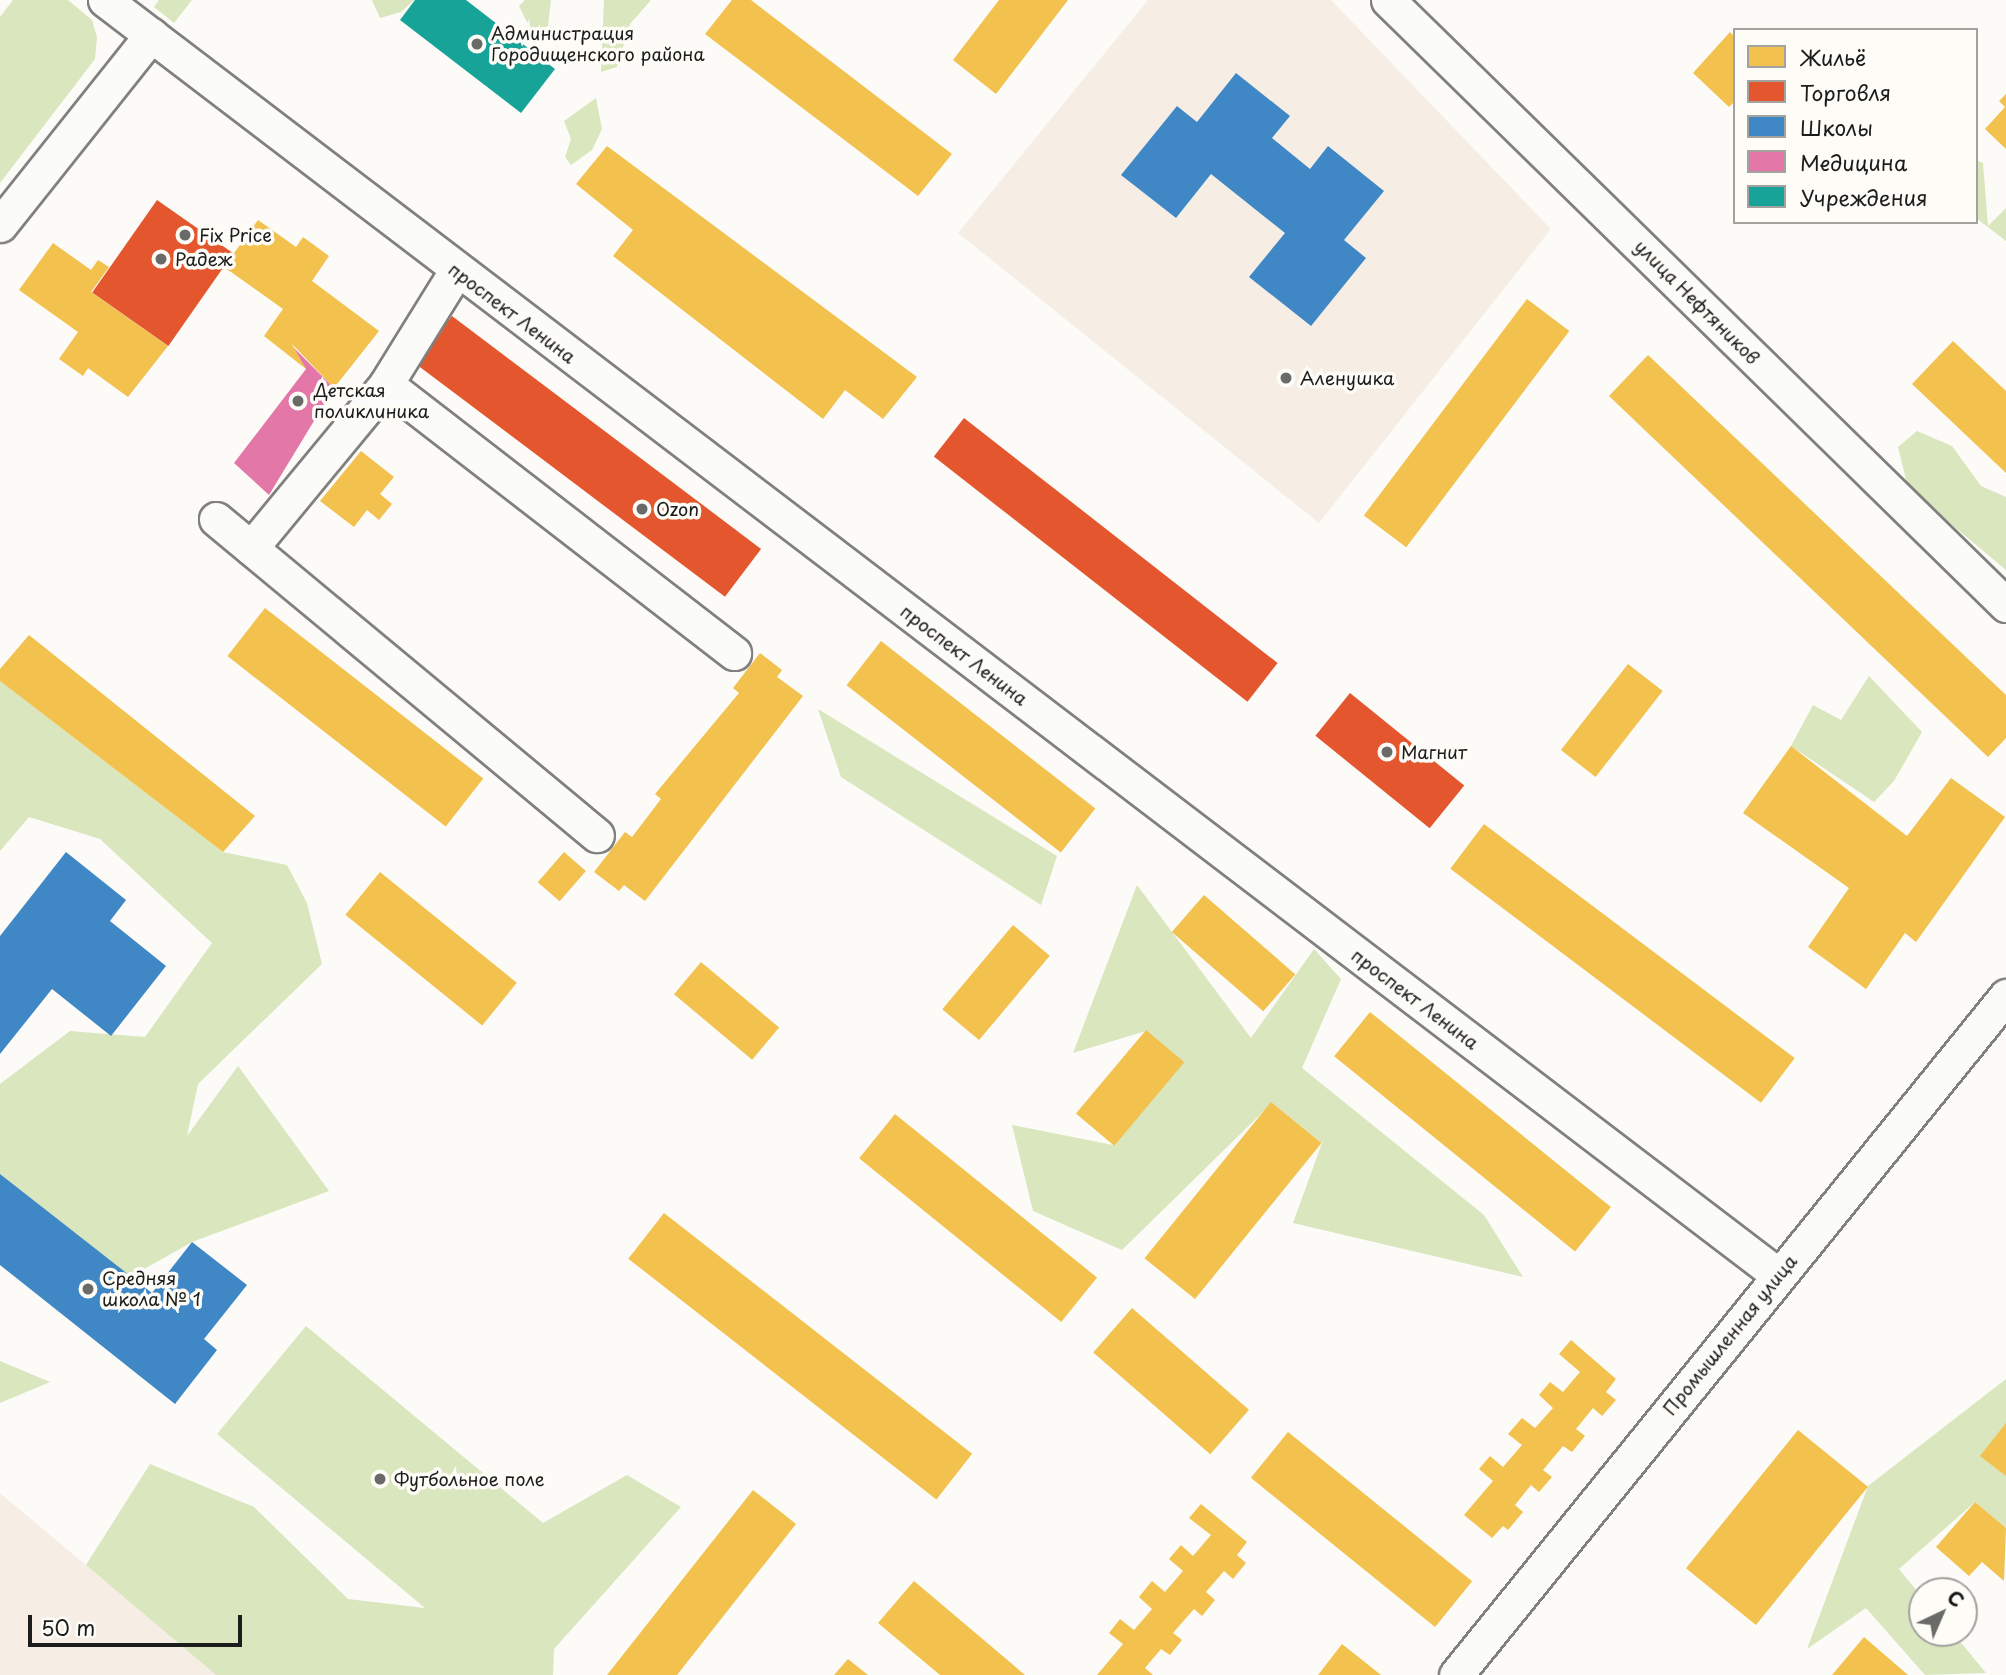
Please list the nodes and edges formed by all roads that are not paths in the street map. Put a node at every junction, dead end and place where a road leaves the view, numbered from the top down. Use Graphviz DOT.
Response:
graph roads {
  1 [pos="105,0"];
  2 [pos="1388,0"];
  3 [pos="151,35"];
  4 [pos="0,225"];
  5 [pos="456,271"];
  6 [pos="386,384"];
  7 [pos="216,519"];
  8 [pos="251,548"];
  9 [pos="2006,605"];
  10 [pos="734,653"];
  11 [pos="597,835"];
  12 [pos="2006,996"];
  13 [pos="1778,1275"];
  14 [pos="1456,1675"];
  1 -- 3 [label="street, проспект Ленина"];
  2 -- 9 [label="street, улица Нефтяников"];
  3 -- 4 [label="street"];
  3 -- 5 [label="street, проспект Ленина"];
  5 -- 6 [label="street"];
  5 -- 13 [label="street, проспект Ленина"];
  6 -- 8 [label="street"];
  6 -- 10 [label="street"];
  7 -- 8 [label="street"];
  8 -- 11 [label="street"];
  12 -- 13 [label="street, Промышленная улица"];
  13 -- 14 [label="street, Промышленная улица"];
}
